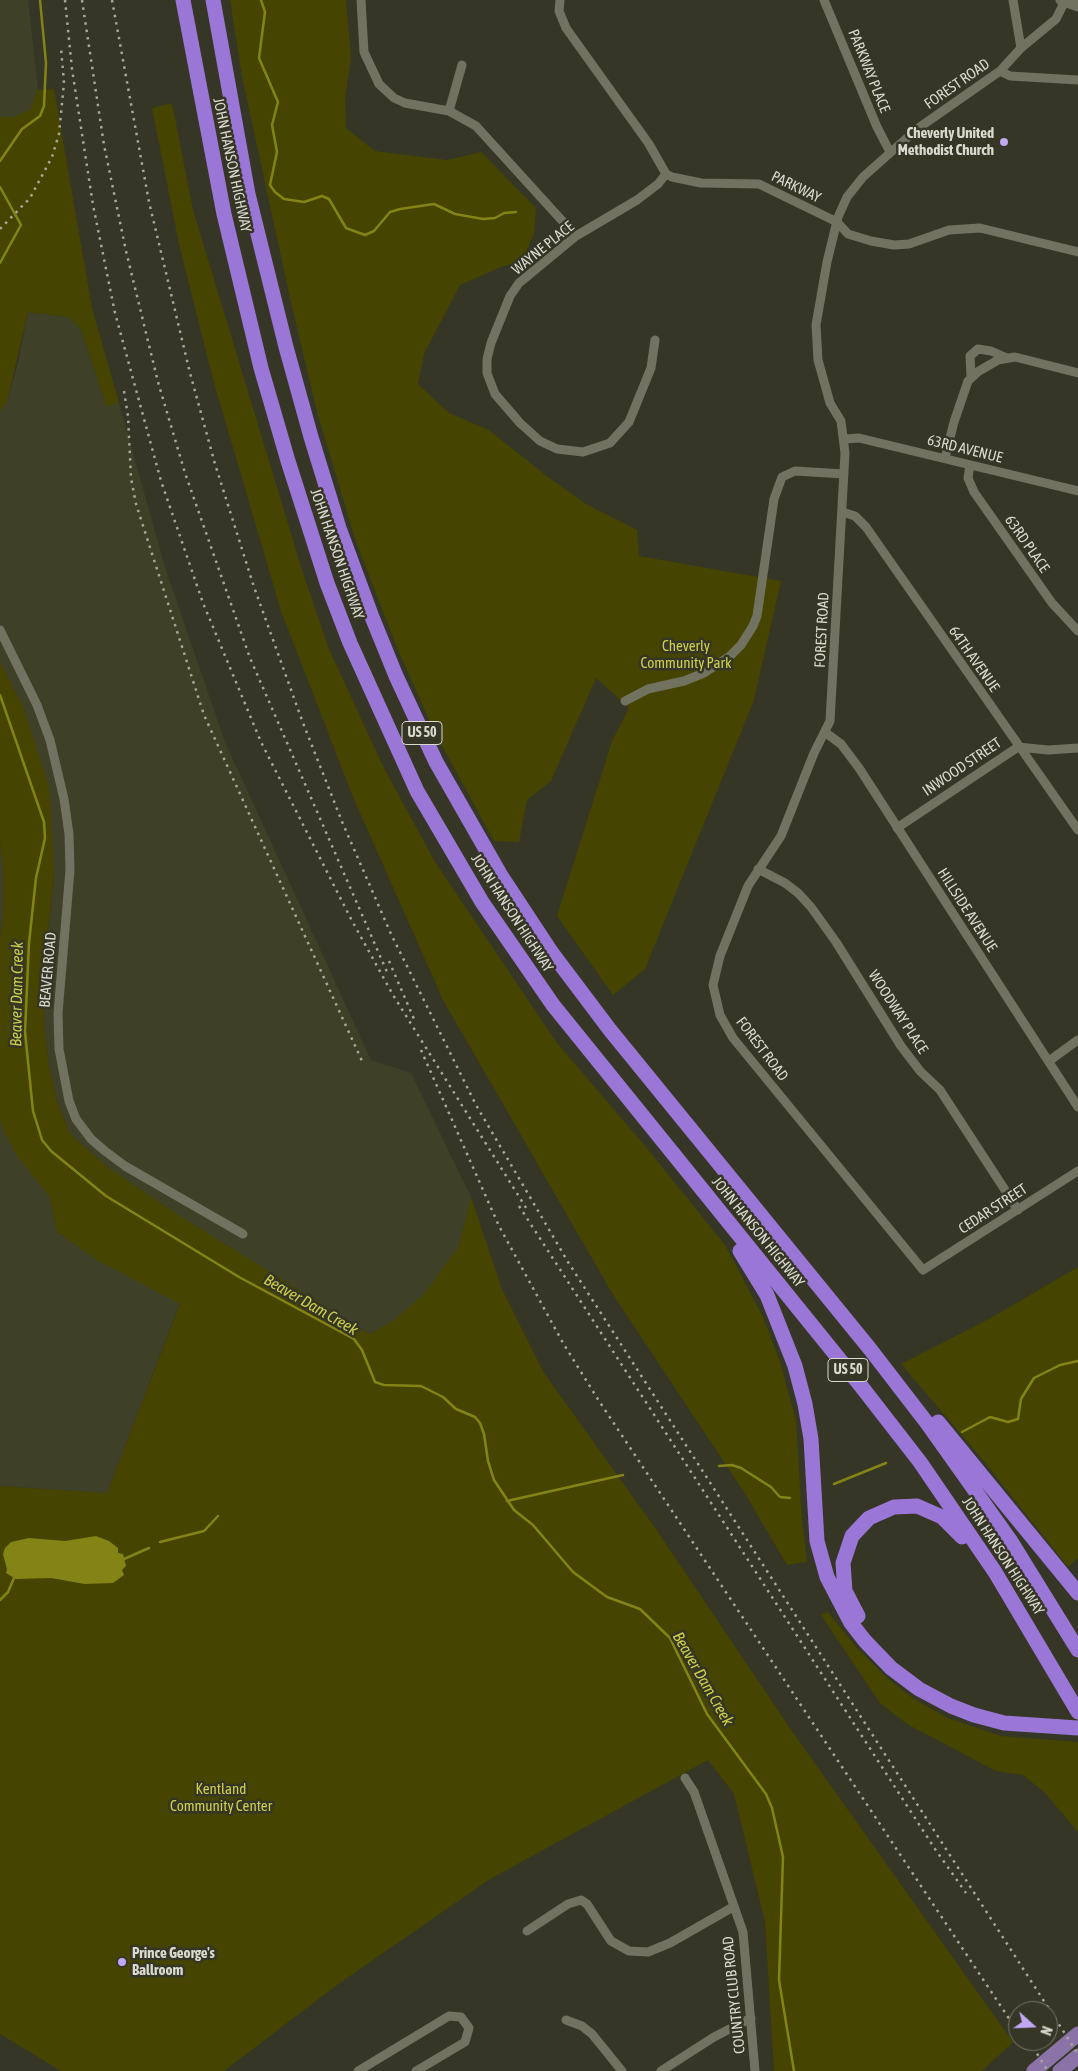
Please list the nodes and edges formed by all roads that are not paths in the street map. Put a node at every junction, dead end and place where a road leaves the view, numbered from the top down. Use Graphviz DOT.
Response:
graph roads {
  1 [pos="184,0"];
  2 [pos="213,0"];
  3 [pos="361,0"];
  4 [pos="560,0"];
  5 [pos="824,0"];
  6 [pos="1013,0"];
  7 [pos="1063,1"];
  8 [pos="1078,6"];
  9 [pos="1022,48"];
  10 [pos="462,65"];
  11 [pos="1000,71"];
  12 [pos="1078,80"];
  13 [pos="449,111"];
  14 [pos="890,152"];
  15 [pos="666,174"];
  16 [pos="837,222"];
  17 [pos="576,236"];
  18 [pos="1078,252"];
  19 [pos="655,340"];
  20 [pos="1007,358"];
  21 [pos="1078,373"];
  22 [pos="971,376"];
  23 [pos="844,439"];
  24 [pos="945,458"];
  25 [pos="970,465"];
  26 [pos="844,474"];
  27 [pos="1078,490"];
  28 [pos="842,512"];
  29 [pos="0,630"];
  30 [pos="1078,631"];
  31 [pos="625,700"];
  32 [pos="826,733"];
  33 [pos="1018,747"];
  34 [pos="1078,748"];
  35 [pos="898,828"];
  36 [pos="1078,830"];
  37 [pos="758,869"];
  38 [pos="1078,1040"];
  39 [pos="1049,1061"];
  40 [pos="1078,1108"];
  41 [pos="1078,1171"];
  42 [pos="691,1177"];
  43 [pos="1018,1210"];
  44 [pos="243,1234"];
  45 [pos="923,1270"];
  46 [pos="870,1349"];
  47 [pos="994,1572"];
  48 [pos="1078,1593"];
  49 [pos="1078,1650"];
  50 [pos="1078,1712"];
  51 [pos="1078,1719"];
  52 [pos="1051,1723"];
  53 [pos="1078,1728"];
  54 [pos="685,1778"];
  55 [pos="733,1907"];
  56 [pos="527,1930"];
  57 [pos="752,2018"];
  58 [pos="566,2020"];
  59 [pos="1078,2034"];
  60 [pos="1078,2056"];
  61 [pos="358,2071"];
  62 [pos="416,2071"];
  63 [pos="622,2071"];
  64 [pos="661,2071"];
  65 [pos="756,2071"];
  66 [pos="1034,2071"];
  67 [pos="1060,2071"];
  1 -- 42 [label="highway, JOHN HANSON HIGHWAY / US 50"];
  2 -- 46 [label="highway, JOHN HANSON HIGHWAY / US 50"];
  3 -- 13 [label="street"];
  4 -- 15 [label="street"];
  5 -- 14 [label="street, PARKWAY PLACE"];
  6 -- 9 [label="street"];
  7 -- 8 [label="street"];
  7 -- 9 [label="street, FOREST ROAD"];
  9 -- 11 [label="street, FOREST ROAD"];
  10 -- 13 [label="street"];
  11 -- 12 [label="street"];
  11 -- 14 [label="street, FOREST ROAD"];
  13 -- 17 [label="street"];
  14 -- 16 [label="street, FOREST ROAD"];
  15 -- 16 [label="street, PARKWAY"];
  15 -- 17 [label="street, WAYNE PLACE"];
  16 -- 18 [label="street, PARKWAY"];
  16 -- 23 [label="street, FOREST ROAD"];
  17 -- 19 [label="street, WAYNE PLACE"];
  20 -- 21 [label="street"];
  20 -- 22 [label="street"];
  20 -- 22 [label="street"];
  22 -- 24 [label="street"];
  23 -- 24 [label="street, 63RD AVENUE"];
  23 -- 26 [label="street, FOREST ROAD"];
  24 -- 25 [label="street, 63RD AVENUE"];
  25 -- 27 [label="street, 63RD AVENUE"];
  25 -- 30 [label="street, 63RD PLACE"];
  26 -- 28 [label="street, FOREST ROAD"];
  26 -- 31 [label="street"];
  28 -- 32 [label="street, FOREST ROAD"];
  28 -- 33 [label="street, 64TH AVENUE"];
  29 -- 44 [label="street, BEAVER ROAD"];
  32 -- 35 [label="street, HILLSIDE AVENUE"];
  32 -- 37 [label="street, FOREST ROAD"];
  33 -- 34 [label="street, INWOOD STREET"];
  33 -- 35 [label="street, INWOOD STREET"];
  33 -- 36 [label="street, 64TH AVENUE"];
  35 -- 39 [label="street, HILLSIDE AVENUE"];
  37 -- 43 [label="street, WOODWAY PLACE"];
  37 -- 45 [label="street, FOREST ROAD"];
  38 -- 39 [label="street"];
  39 -- 40 [label="street, HILLSIDE AVENUE"];
  41 -- 43 [label="street, CEDAR STREET"];
  42 -- 47 [label="highway, JOHN HANSON HIGHWAY / US 50"];
  42 -- 52 [label="highway"];
  43 -- 45 [label="street, CEDAR STREET"];
  46 -- 48 [label="highway"];
  46 -- 49 [label="highway, JOHN HANSON HIGHWAY / US 50"];
  47 -- 50 [label="highway, JOHN HANSON HIGHWAY / US 50"];
  47 -- 52 [label="highway"];
  51 -- 52 [label="highway"];
  52 -- 53 [label="highway"];
  54 -- 55 [label="street, COUNTRY CLUB ROAD"];
  55 -- 56 [label="street"];
  55 -- 57 [label="street, COUNTRY CLUB ROAD"];
  57 -- 64 [label="street"];
  57 -- 65 [label="street, COUNTRY CLUB ROAD"];
  58 -- 63 [label="street"];
  59 -- 66 [label="main road"];
  60 -- 67 [label="main road"];
  61 -- 62 [label="street"];
}
